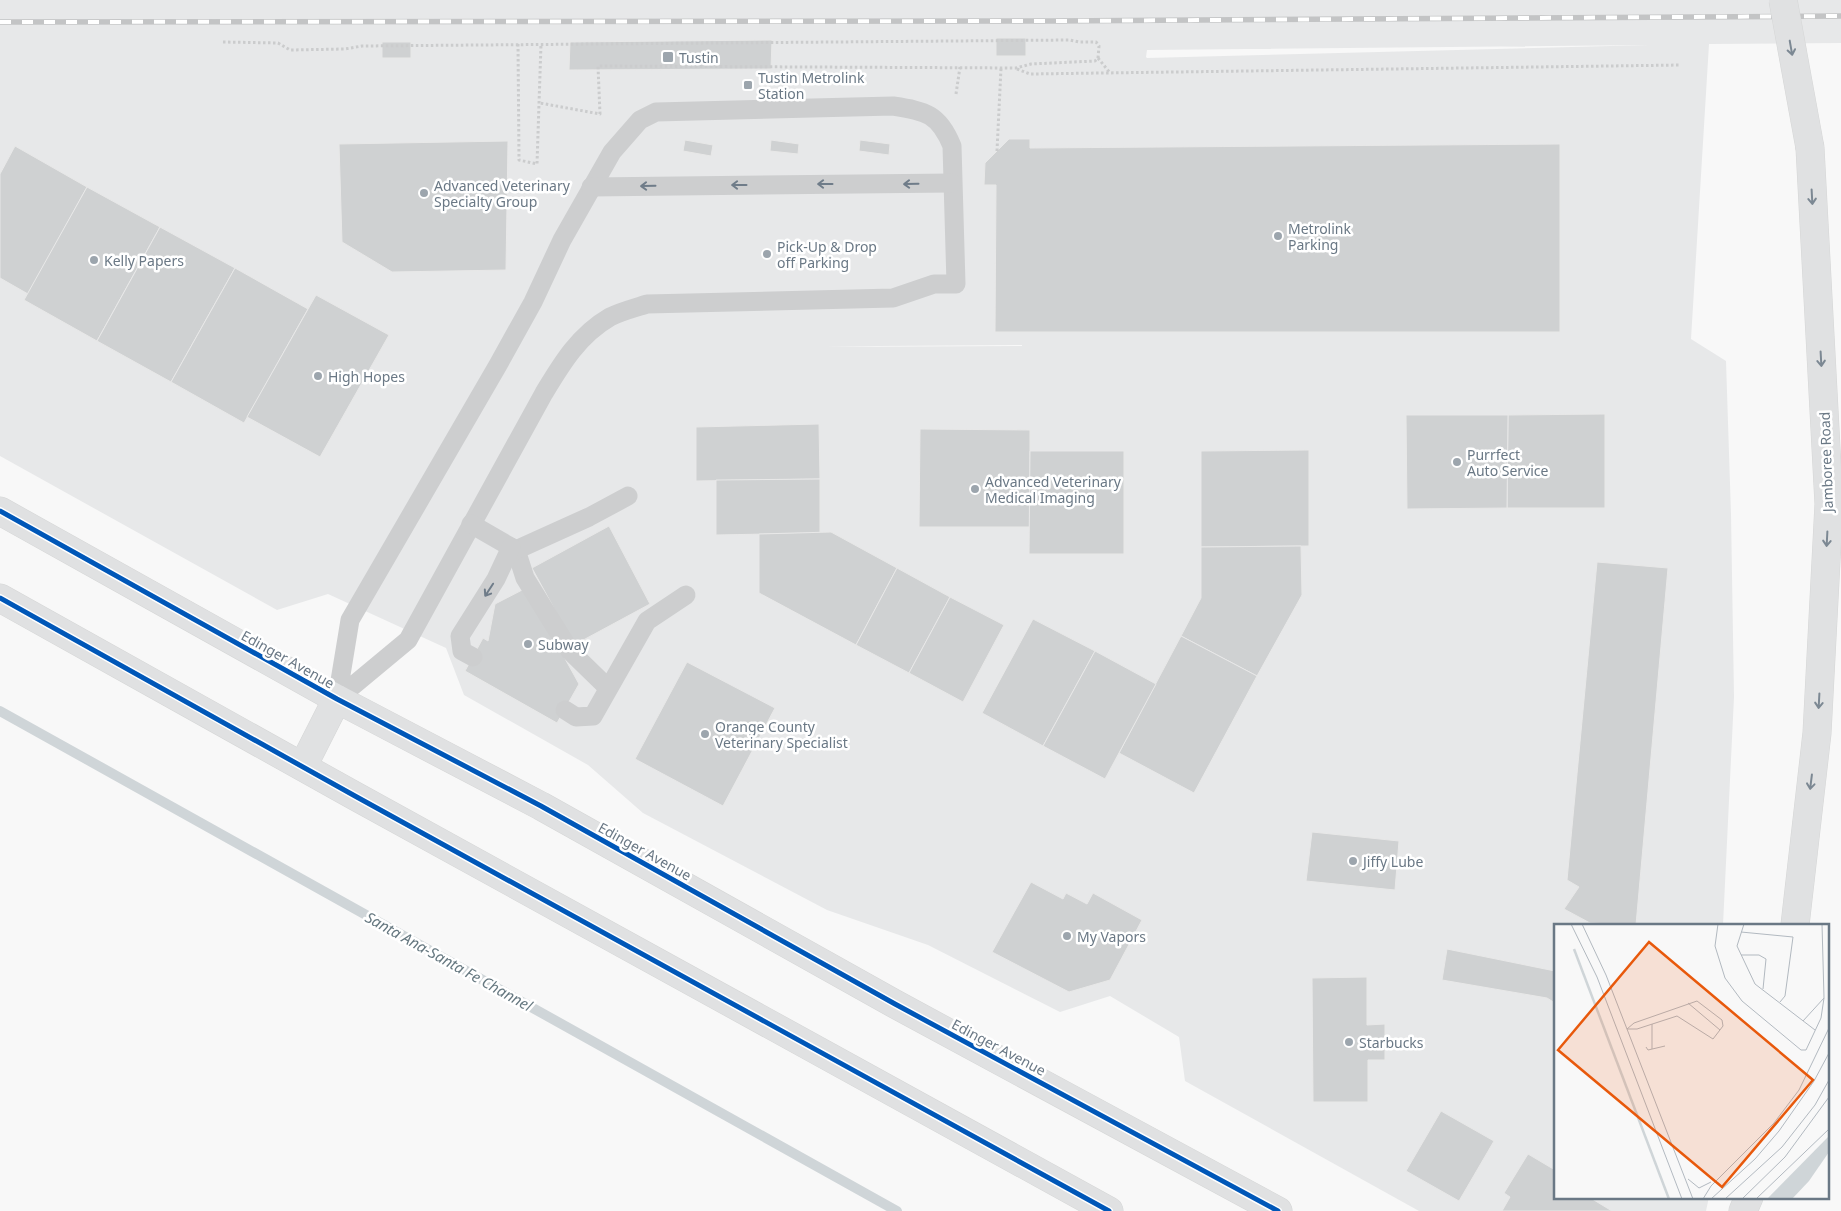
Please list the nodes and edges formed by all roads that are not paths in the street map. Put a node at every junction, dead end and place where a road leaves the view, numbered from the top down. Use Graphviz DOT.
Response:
graph roads {
  1 [pos="1783,0"];
  2 [pos="952,183"];
  3 [pos="591,187"];
  4 [pos="628,496"];
  5 [pos="0,511"];
  6 [pos="471,524"];
  7 [pos="514,548"];
  8 [pos="686,595"];
  9 [pos="0,598"];
  10 [pos="473,656"];
  11 [pos="608,688"];
  12 [pos="337,699"];
  13 [pos="565,710"];
  14 [pos="303,766"];
  15 [pos="1795,924"];
  16 [pos="1749,1198"];
  17 [pos="1765,1198"];
  18 [pos="1109,1211"];
  19 [pos="1278,1211"];
  20 [pos="1743,1211"];
  21 [pos="1764,1211"];
  1 -- 15 [label="main road, Jamboree Road, one-way, bridge"];
  2 -- 3 [label="lane, one-way"];
  2 -- 3 [label="lane"];
  2 -- 6 [label="lane"];
  3 -- 12 [label="lane"];
  4 -- 7 [label="lane"];
  5 -- 12 [label="main road, Edinger Avenue"];
  6 -- 7 [label="lane"];
  6 -- 12 [label="lane"];
  7 -- 10 [label="lane, one-way"];
  7 -- 11 [label="lane"];
  8 -- 11 [label="lane"];
  9 -- 14 [label="main road"];
  11 -- 13 [label="lane"];
  12 -- 14 [label="main road"];
  12 -- 19 [label="main road, Edinger Avenue"];
  14 -- 18 [label="main road"];
  16 -- 20 [label="main road"];
  17 -- 21 [label="main road"];
}
